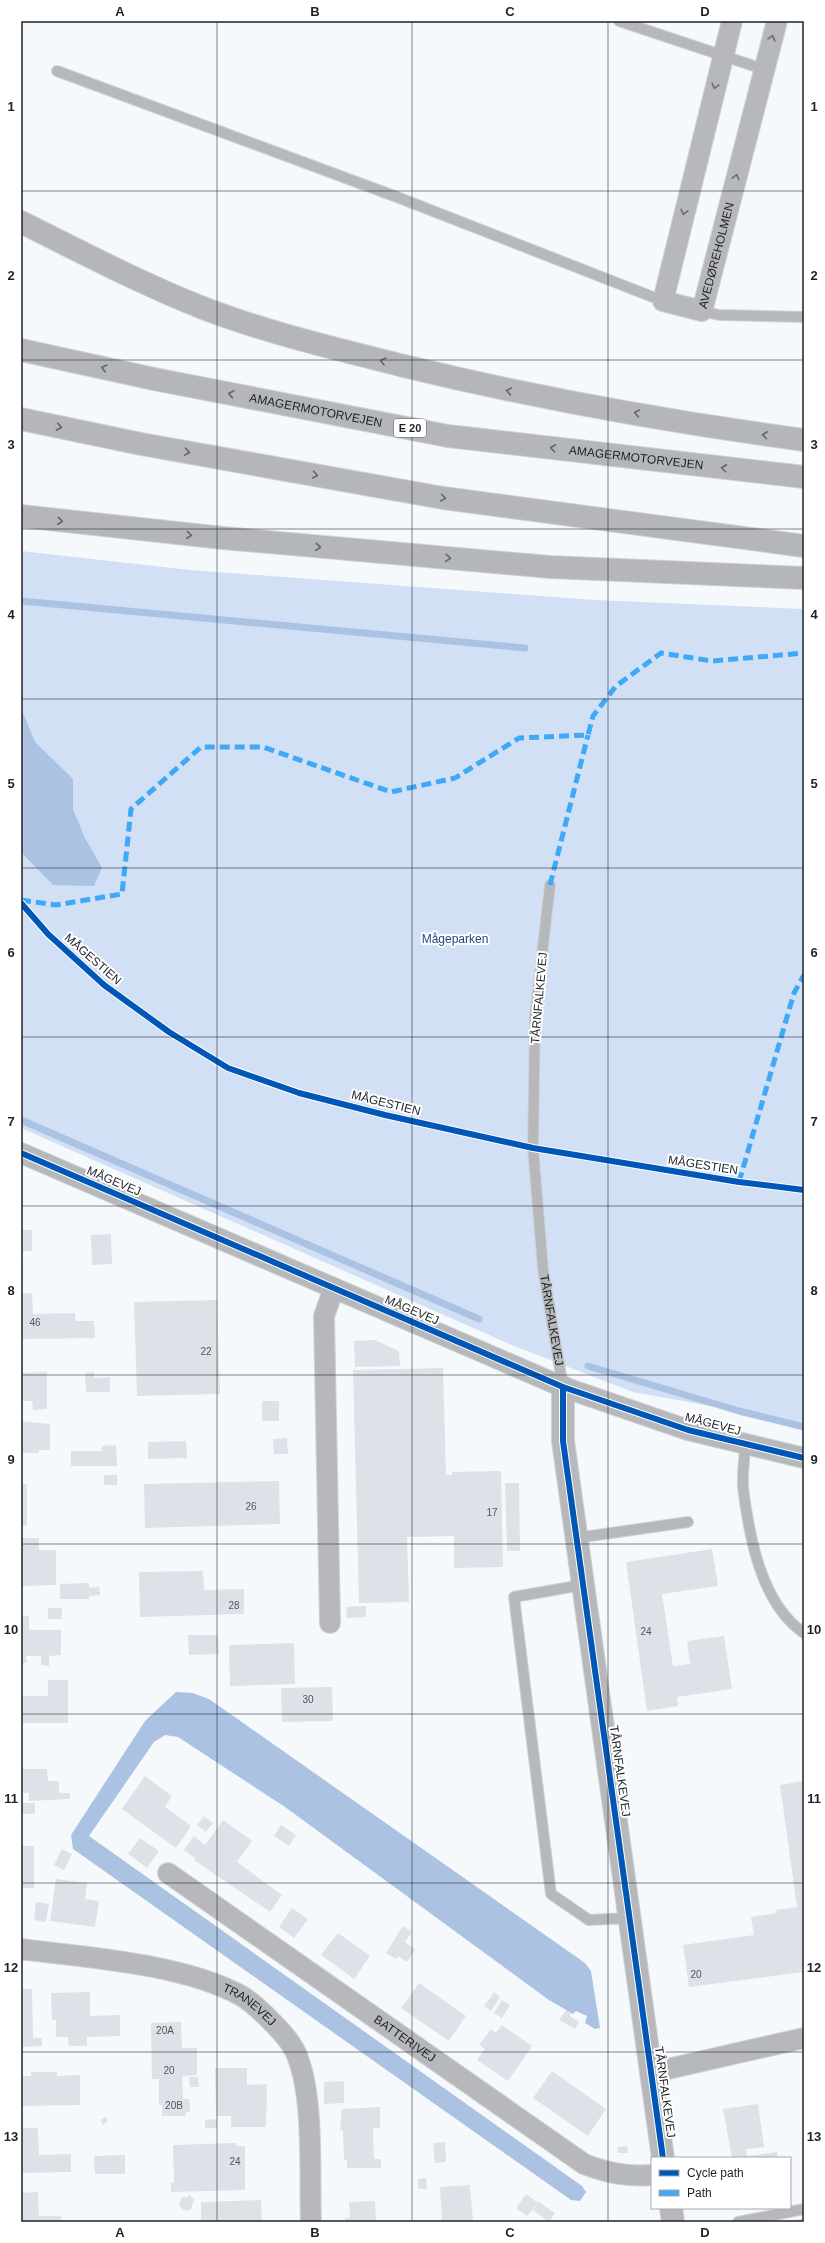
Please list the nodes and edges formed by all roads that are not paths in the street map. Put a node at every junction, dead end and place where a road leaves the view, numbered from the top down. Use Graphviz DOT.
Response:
graph roads {
  1 [pos="619,21"];
  2 [pos="732,21"];
  3 [pos="777,21"];
  4 [pos="644,26"];
  5 [pos="722,56"];
  6 [pos="764,69"];
  7 [pos="57,71"];
  8 [pos="21,222"];
  9 [pos="663,301"];
  10 [pos="702,311"];
  11 [pos="804,317"];
  12 [pos="21,350"];
  13 [pos="21,420"];
  14 [pos="804,440"];
  15 [pos="804,477"];
  16 [pos="21,516"];
  17 [pos="804,546"];
  18 [pos="804,578"];
  19 [pos="550,885"];
  20 [pos="21,1153"];
  21 [pos="334,1288"];
  22 [pos="563,1387"];
  23 [pos="746,1444"];
  24 [pos="804,1458"];
  25 [pos="688,1522"];
  26 [pos="576,1538"];
  27 [pos="582,1585"];
  28 [pos="330,1623"];
  29 [pos="804,1633"];
  30 [pos="168,1873"];
  31 [pos="629,1918"];
  32 [pos="21,1948"];
  33 [pos="804,2038"];
  34 [pos="650,2073"];
  35 [pos="663,2157"];
  36 [pos="651,2175"];
  37 [pos="671,2209"];
  38 [pos="804,2209"];
  39 [pos="311,2222"];
  40 [pos="673,2222"];
  41 [pos="738,2222"];
  1 -- 4 [label="lane"];
  2 -- 5 [label="street"];
  6 -- 3 [label="street, AVEDØREHOLMEN, one-way"];
  4 -- 5 [label="lane"];
  5 -- 6 [label="lane"];
  5 -- 9 [label="street, one-way"];
  10 -- 6 [label="street, AVEDØREHOLMEN, one-way"];
  7 -- 9 [label="lane"];
  14 -- 8 [label="highway, one-way"];
  9 -- 10 [label="street, AVEDØREHOLMEN"];
  10 -- 11 [label="lane"];
  15 -- 12 [label="highway, AMAGERMOTORVEJEN / E 20, one-way"];
  13 -- 17 [label="highway, one-way"];
  16 -- 18 [label="highway, one-way"];
  19 -- 22 [label="lane, TÅRNFALKEVEJ"];
  20 -- 21 [label="street, MÅGEVEJ"];
  21 -- 22 [label="street, MÅGEVEJ"];
  21 -- 28 [label="street"];
  22 -- 23 [label="street, MÅGEVEJ"];
  22 -- 26 [label="street, TÅRNFALKEVEJ"];
  23 -- 24 [label="street, MÅGEVEJ"];
  23 -- 29 [label="lane"];
  25 -- 26 [label="lane"];
  26 -- 27 [label="street, TÅRNFALKEVEJ"];
  27 -- 31 [label="street, TÅRNFALKEVEJ"];
  27 -- 31 [label="lane"];
  30 -- 36 [label="street, BATTERIVEJ"];
  31 -- 34 [label="street, TÅRNFALKEVEJ"];
  32 -- 39 [label="street, TRANEVEJ"];
  33 -- 34 [label="street"];
  34 -- 35 [label="street, TÅRNFALKEVEJ"];
  37 -- 40 [label="street"];
  38 -- 41 [label="lane"];
}
